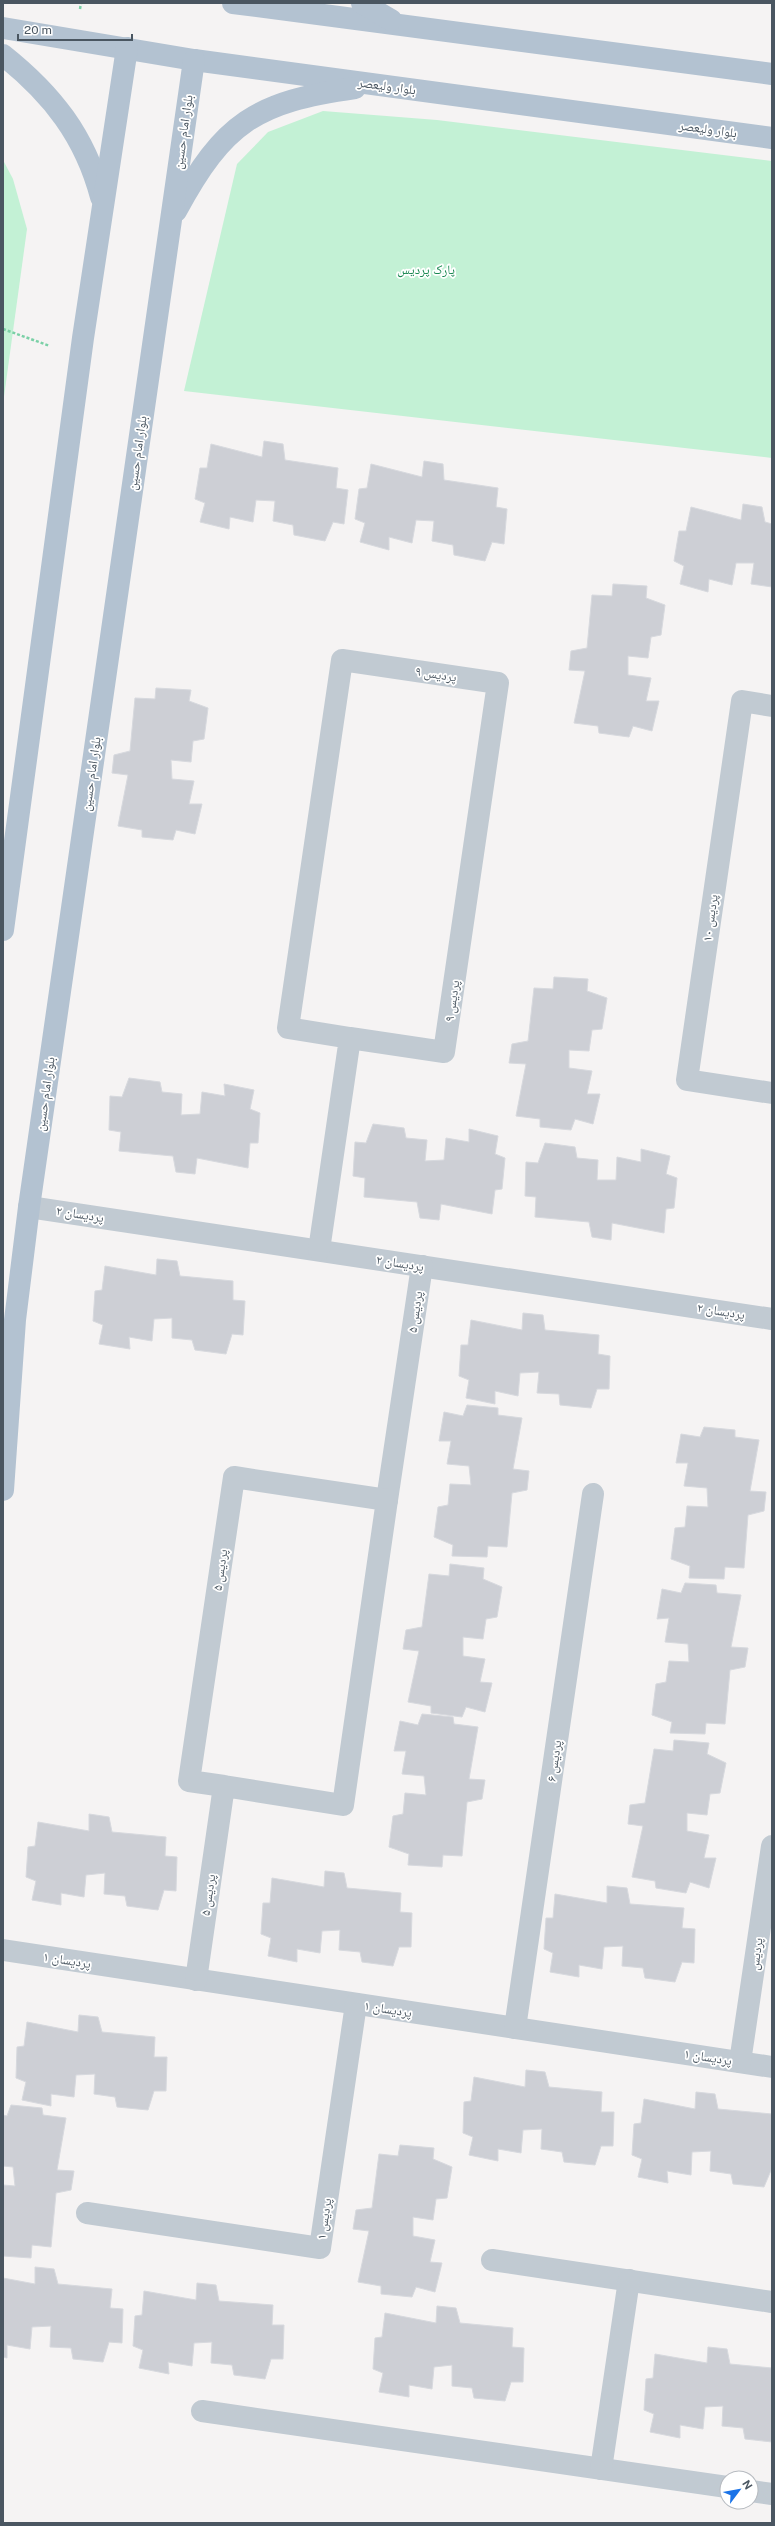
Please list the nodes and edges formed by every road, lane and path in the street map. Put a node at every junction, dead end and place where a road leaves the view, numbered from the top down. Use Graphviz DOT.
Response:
graph roads {
  1 [pos="232,3"];
  2 [pos="362,3"];
  3 [pos="399,25"];
  4 [pos="3,28"];
  5 [pos="127,48"];
  6 [pos="3,55"];
  7 [pos="194,60"];
  8 [pos="772,74"];
  9 [pos="379,84"];
  10 [pos="772,138"];
  11 [pos="103,204"];
  12 [pos="170,222"];
  13 [pos="3,330"];
  14 [pos="81,357"];
  15 [pos="772,706"];
  16 [pos="3,930"];
  17 [pos="350,1038"];
  18 [pos="772,1093"];
  19 [pos="29,1207"];
  20 [pos="319,1250"];
  21 [pos="422,1266"];
  22 [pos="772,1319"];
  23 [pos="9,1320"];
  24 [pos="3,1490"];
  25 [pos="594,1494"];
  26 [pos="387,1500"];
  27 [pos="224,1786"];
  28 [pos="772,1846"];
  29 [pos="3,1950"];
  30 [pos="196,1980"];
  31 [pos="356,2004"];
  32 [pos="515,2028"];
  33 [pos="740,2062"];
  34 [pos="772,2067"];
  35 [pos="87,2213"];
  36 [pos="492,2260"];
  37 [pos="630,2280"];
  38 [pos="772,2302"];
  39 [pos="202,2411"];
  40 [pos="602,2469"];
  41 [pos="719,2486"];
  42 [pos="759,2492"];
  43 [pos="772,2494"];
  1 -- 3 [label="main road"];
  2 -- 3 [label="main road"];
  3 -- 8 [label="main road"];
  4 -- 5 [label="main road, بلوار ولیعصر"];
  5 -- 7 [label="main road, بلوار ولیعصر"];
  5 -- 11 [label="main road"];
  6 -- 11 [label="main road"];
  7 -- 9 [label="main road, بلوار ولیعصر"];
  7 -- 12 [label="main road, بلوار امام حسین"];
  9 -- 10 [label="main road, بلوار ولیعصر"];
  9 -- 12 [label="main road"];
  11 -- 14 [label="main road"];
  12 -- 19 [label="main road, بلوار امام حسین"];
  13 -- 14 [label="path"];
  14 -- 16 [label="main road"];
  15 -- 18 [label="street, پردیس ۱۰"];
  17 -- 17 [label="street, پردیس ۹"];
  17 -- 20 [label="street"];
  19 -- 20 [label="street, پردیسان ۲"];
  19 -- 23 [label="main road, بلوار امام حسین"];
  20 -- 21 [label="street, پردیسان ۲"];
  21 -- 22 [label="street, پردیسان ۲"];
  21 -- 26 [label="street, پردیس ۵"];
  23 -- 24 [label="main road, بلوار امام حسین"];
  25 -- 32 [label="street, پردیس ۶"];
  26 -- 27 [label="street, پردیس ۵"];
  26 -- 27 [label="street, پردیس ۵"];
  27 -- 30 [label="street, پردیس ۵"];
  28 -- 33 [label="street, پردیس"];
  29 -- 30 [label="street, پردیسان ۱"];
  30 -- 31 [label="street, پردیسان ۱"];
  31 -- 32 [label="street, پردیسان ۱"];
  31 -- 35 [label="street, پردیس ۱"];
  32 -- 33 [label="street, پردیسان ۱"];
  33 -- 34 [label="street, پردیسان ۱"];
  36 -- 37 [label="street"];
  37 -- 38 [label="street"];
  37 -- 40 [label="street"];
  39 -- 40 [label="street"];
  40 -- 41 [label="street"];
  42 -- 43 [label="street"];
}
